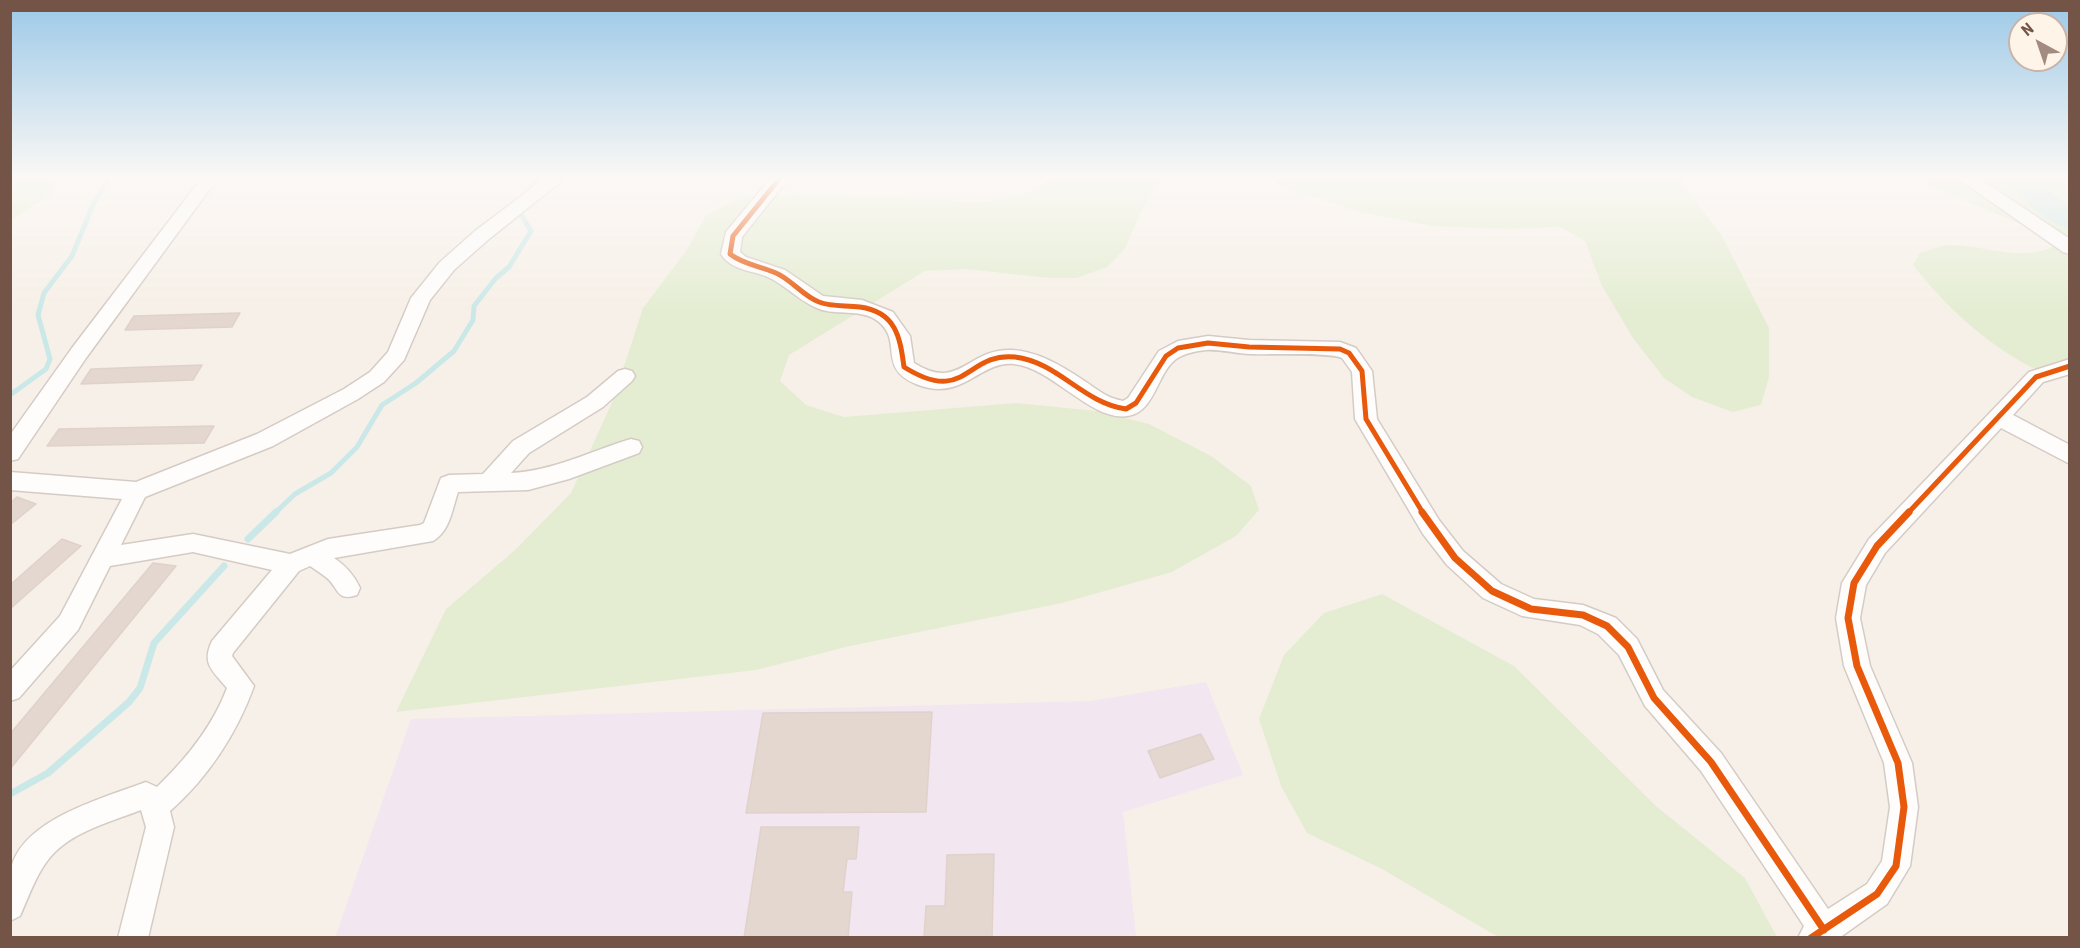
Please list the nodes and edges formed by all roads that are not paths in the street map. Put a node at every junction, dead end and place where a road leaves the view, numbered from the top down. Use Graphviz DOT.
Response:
graph roads {
  1 [pos="175,223"];
  2 [pos="498,223"];
  3 [pos="743,223"];
  4 [pos="2033,223"];
  5 [pos="2070,248"];
  6 [pos="2070,366"];
  7 [pos="625,376"];
  8 [pos="1998,416"];
  9 [pos="631,447"];
  10 [pos="10,453"];
  11 [pos="2070,456"];
  12 [pos="10,481"];
  13 [pos="488,483"];
  14 [pos="137,491"];
  15 [pos="103,558"];
  16 [pos="301,560"];
  17 [pos="348,588"];
  18 [pos="10,690"];
  19 [pos="155,806"];
  20 [pos="10,906"];
  21 [pos="1818,934"];
  22 [pos="133,938"];
  1 -- 10 [label="street"];
  2 -- 14 [label="street"];
  3 -- 21 [label="street"];
  4 -- 5 [label="street"];
  6 -- 8 [label="street"];
  7 -- 13 [label="street"];
  8 -- 11 [label="street"];
  8 -- 21 [label="street"];
  9 -- 13 [label="street"];
  12 -- 14 [label="street"];
  13 -- 16 [label="street"];
  14 -- 15 [label="street"];
  15 -- 16 [label="street"];
  15 -- 18 [label="street"];
  16 -- 17 [label="street"];
  16 -- 19 [label="street"];
  19 -- 20 [label="street"];
  19 -- 22 [label="street"];
}
